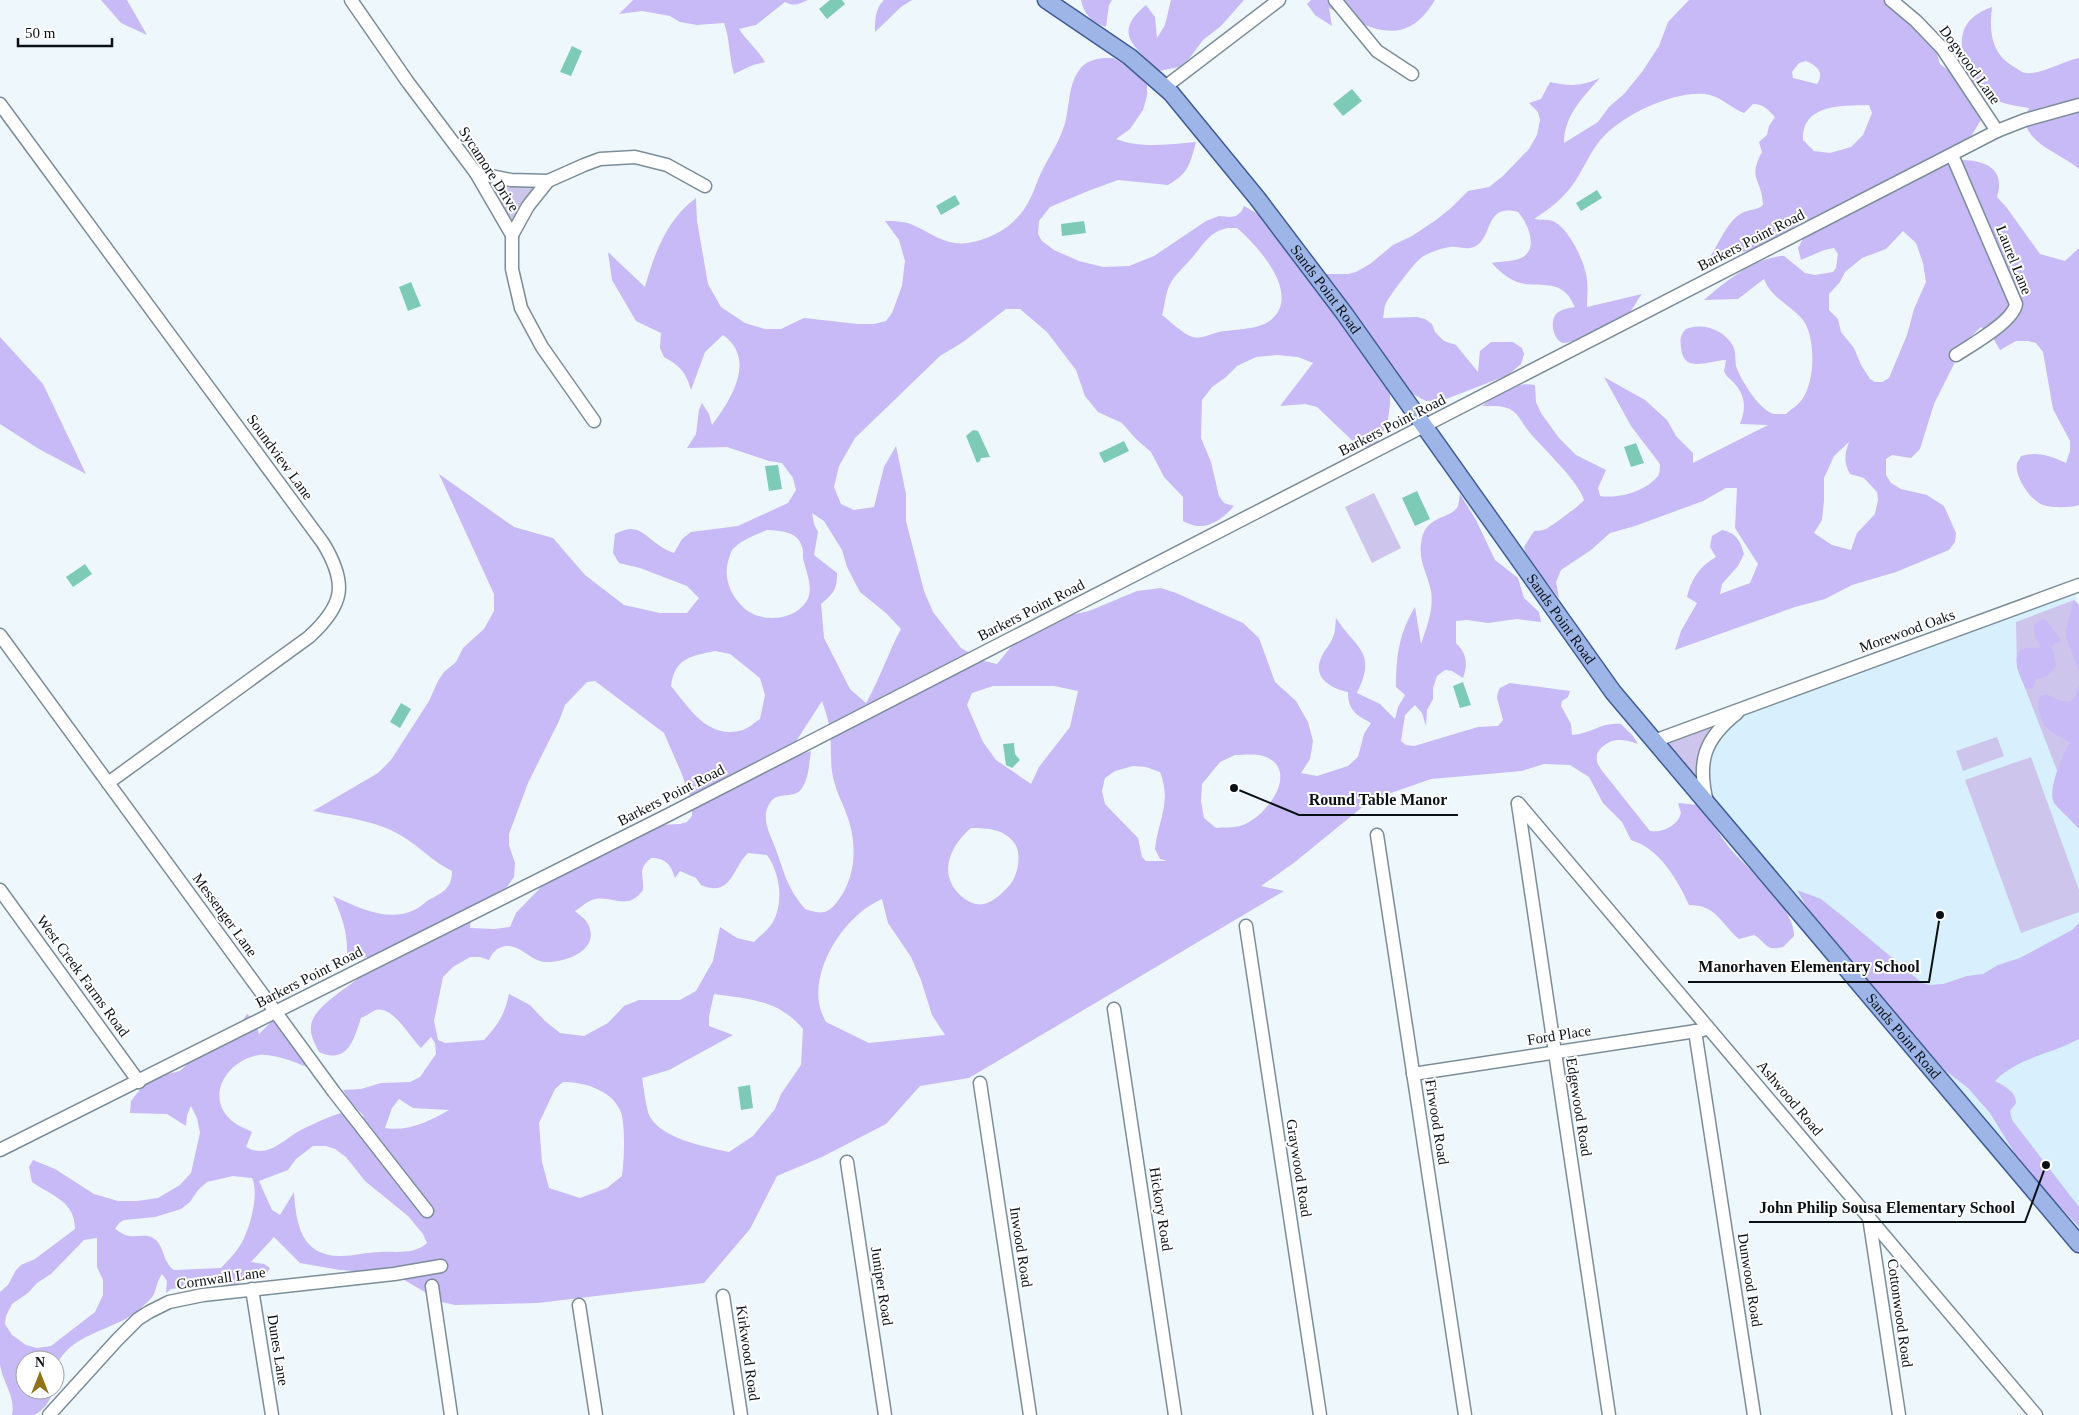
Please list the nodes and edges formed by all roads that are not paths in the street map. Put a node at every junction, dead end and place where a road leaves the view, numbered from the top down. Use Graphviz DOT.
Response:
graph roads {
  1 [pos="351,0"];
  2 [pos="1046,0"];
  3 [pos="1279,0"];
  4 [pos="1335,0"];
  5 [pos="1891,0"];
  6 [pos="1412,74"];
  7 [pos="1165,87"];
  8 [pos="0,104"];
  9 [pos="2079,105"];
  10 [pos="1998,131"];
  11 [pos="1952,155"];
  12 [pos="476,173"];
  13 [pos="548,181"];
  14 [pos="705,186"];
  15 [pos="512,235"];
  16 [pos="1956,355"];
  17 [pos="594,421"];
  18 [pos="1424,427"];
  19 [pos="2079,585"];
  20 [pos="0,635"];
  21 [pos="1745,707"];
  22 [pos="1654,741"];
  23 [pos="108,783"];
  24 [pos="1707,802"];
  25 [pos="1518,803"];
  26 [pos="1377,834"];
  27 [pos="0,890"];
  28 [pos="1246,926"];
  29 [pos="1114,1008"];
  30 [pos="275,1011"];
  31 [pos="1710,1028"];
  32 [pos="1695,1031"];
  33 [pos="1555,1052"];
  34 [pos="1413,1074"];
  35 [pos="139,1082"];
  36 [pos="980,1083"];
  37 [pos="0,1150"];
  38 [pos="847,1162"];
  39 [pos="427,1211"];
  40 [pos="1869,1216"];
  41 [pos="2079,1244"];
  42 [pos="441,1266"];
  43 [pos="432,1286"];
  44 [pos="252,1290"];
  45 [pos="723,1296"];
  46 [pos="579,1305"];
  47 [pos="49,1415"];
  48 [pos="272,1415"];
  49 [pos="451,1415"];
  50 [pos="596,1415"];
  51 [pos="741,1415"];
  52 [pos="885,1415"];
  53 [pos="1030,1415"];
  54 [pos="1175,1415"];
  55 [pos="1320,1415"];
  56 [pos="1465,1415"];
  57 [pos="1609,1415"];
  58 [pos="1754,1415"];
  59 [pos="1899,1415"];
  60 [pos="2036,1415"];
  1 -- 12 [label="street, Sycamore Drive"];
  2 -- 7 [label="main road, Sands Point Road"];
  3 -- 7 [label="street"];
  4 -- 6 [label="street"];
  5 -- 10 [label="street, Dogwood Lane"];
  7 -- 18 [label="main road, Sands Point Road"];
  8 -- 23 [label="street, Soundview Lane"];
  9 -- 10 [label="street, Barkers Point Road"];
  10 -- 11 [label="street, Barkers Point Road"];
  11 -- 16 [label="street, Laurel Lane"];
  11 -- 18 [label="street, Barkers Point Road"];
  12 -- 13 [label="street"];
  12 -- 15 [label="street, Sycamore Drive"];
  13 -- 14 [label="street"];
  13 -- 15 [label="street"];
  15 -- 17 [label="street, Sycamore Drive"];
  18 -- 22 [label="main road, Sands Point Road"];
  18 -- 30 [label="street, Barkers Point Road"];
  19 -- 21 [label="street, Morewood Oaks"];
  20 -- 23 [label="street, Messenger Lane"];
  21 -- 22 [label="street, Morewood Oaks"];
  21 -- 24 [label="street, Morewood Oaks"];
  22 -- 24 [label="main road, Sands Point Road"];
  23 -- 30 [label="street, Messenger Lane"];
  24 -- 41 [label="main road, Sands Point Road"];
  25 -- 31 [label="street, Ashwood Road"];
  25 -- 33 [label="street, Edgewood Road"];
  26 -- 34 [label="street, Firwood Road"];
  27 -- 35 [label="street, West Creek Farms Road"];
  28 -- 55 [label="street, Graywood Road"];
  29 -- 54 [label="street, Hickory Road"];
  30 -- 35 [label="street, Barkers Point Road"];
  30 -- 39 [label="street, Messenger Lane"];
  31 -- 32 [label="street, Ford Place"];
  31 -- 40 [label="street, Ashwood Road"];
  32 -- 33 [label="street, Ford Place"];
  32 -- 58 [label="street, Dunwood Road"];
  33 -- 34 [label="street, Ford Place"];
  33 -- 57 [label="street, Edgewood Road"];
  34 -- 56 [label="street, Firwood Road"];
  35 -- 37 [label="street, Barkers Point Road"];
  36 -- 53 [label="street, Inwood Road"];
  38 -- 52 [label="street, Juniper Road"];
  40 -- 59 [label="street, Cottonwood Road"];
  40 -- 60 [label="street, Ashwood Road"];
  42 -- 44 [label="street, Cornwall Lane"];
  43 -- 49 [label="street"];
  44 -- 47 [label="street, Cornwall Lane"];
  44 -- 48 [label="street, Dunes Lane"];
  45 -- 51 [label="street, Kirkwood Road"];
  46 -- 50 [label="street"];
}
